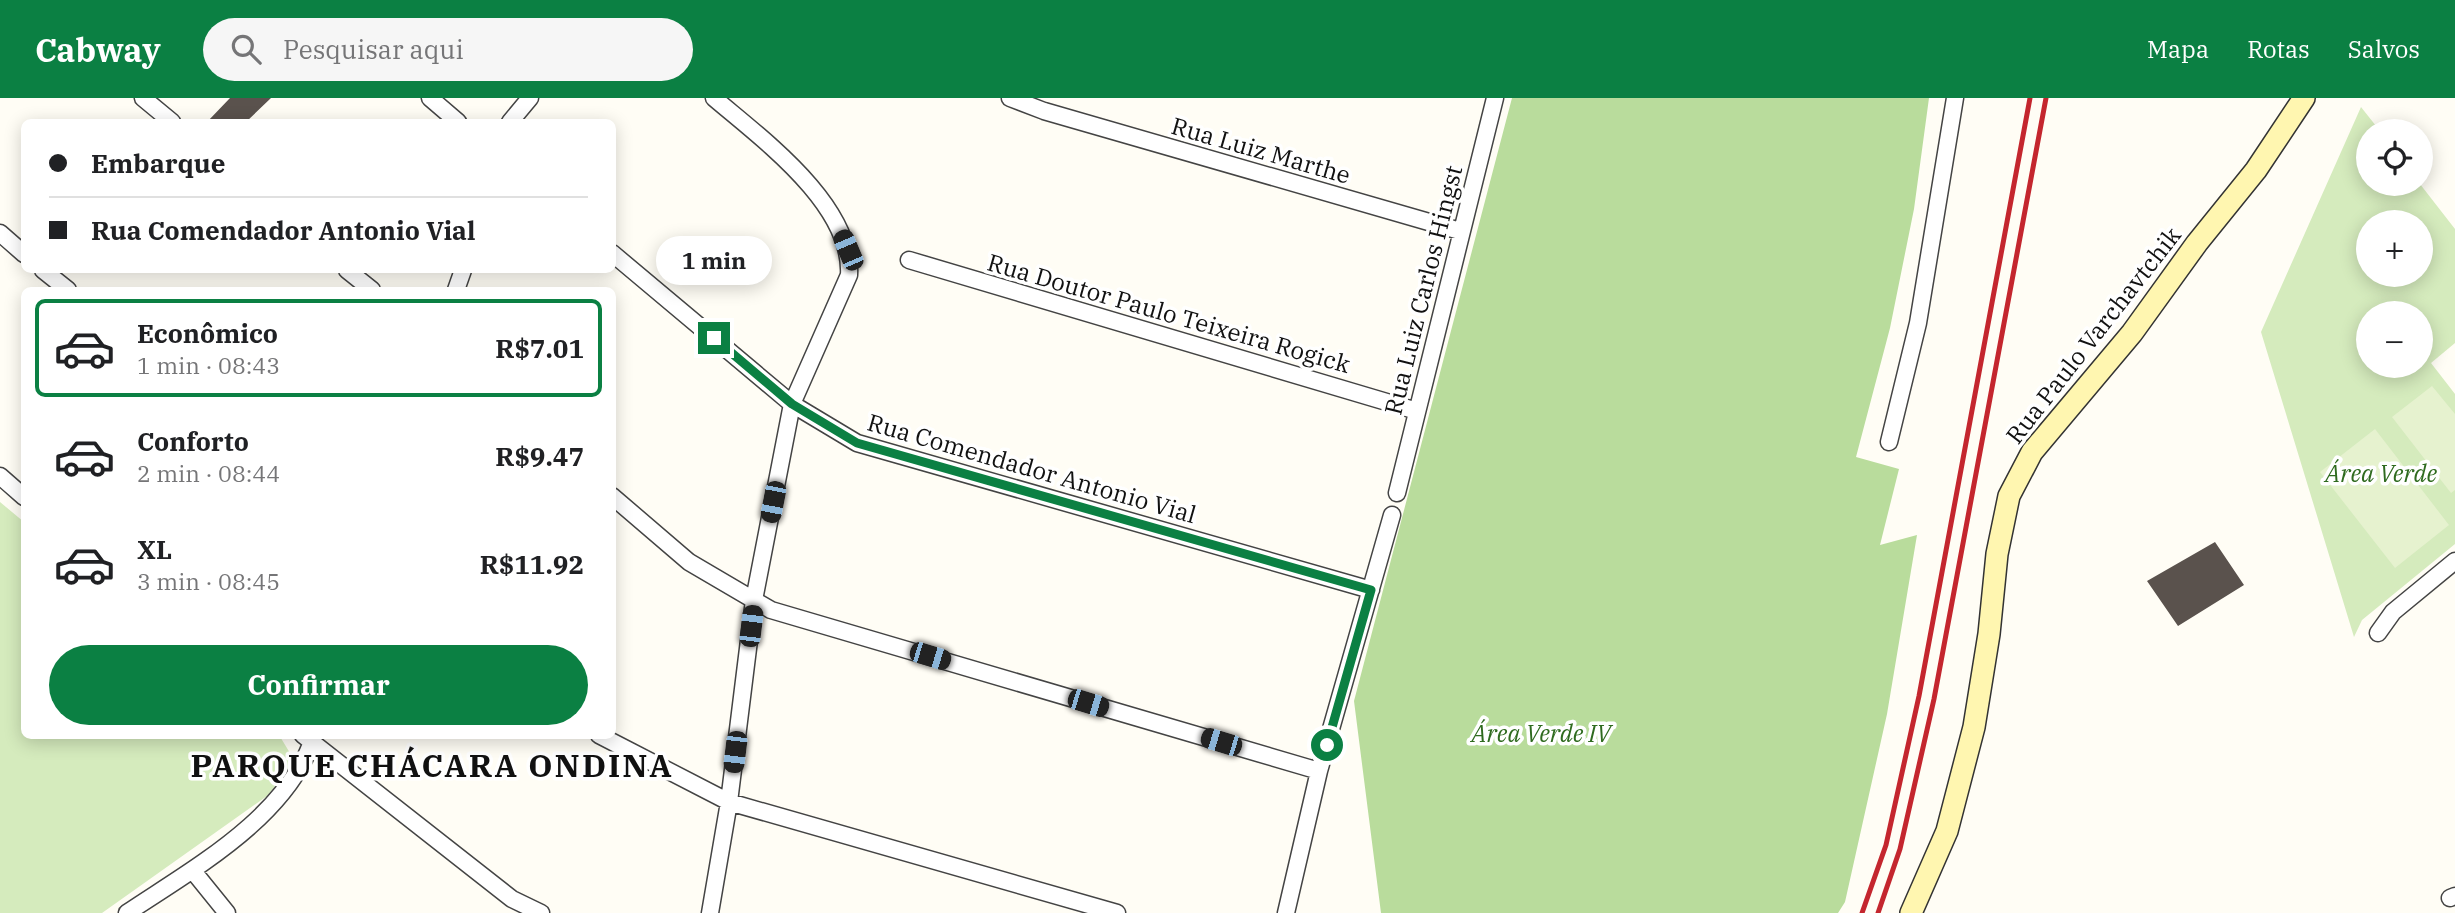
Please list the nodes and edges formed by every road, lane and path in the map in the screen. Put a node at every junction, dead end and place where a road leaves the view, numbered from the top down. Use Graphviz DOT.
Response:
graph roads {
  1 [pos="143,98"];
  2 [pos="430,98"];
  3 [pos="530,98"];
  4 [pos="714,98"];
  5 [pos="1010,98"];
  6 [pos="1494,98"];
  7 [pos="1955,98"];
  8 [pos="2304,98"];
  9 [pos="168,119"];
  10 [pos="454,119"];
  11 [pos="512,119"];
  12 [pos="1460,230"];
  13 [pos="0,233"];
  14 [pos="21,251"];
  15 [pos="616,256"];
  16 [pos="909,260"];
  17 [pos="47,273"];
  18 [pos="351,273"];
  19 [pos="64,287"];
  20 [pos="368,287"];
  21 [pos="792,404"];
  22 [pos="1417,411"];
  23 [pos="1889,442"];
  24 [pos="0,476"];
  25 [pos="1396,493"];
  26 [pos="21,494"];
  27 [pos="616,499"];
  28 [pos="1392,515"];
  29 [pos="2455,561"];
  30 [pos="1371,590"];
  31 [pos="754,600"];
  32 [pos="2378,633"];
  33 [pos="309,739"];
  34 [pos="310,739"];
  35 [pos="607,739"];
  36 [pos="1319,771"];
  37 [pos="729,802"];
  38 [pos="194,871"];
  39 [pos="129,912"];
  40 [pos="227,913"];
  41 [pos="541,913"];
  42 [pos="710,913"];
  43 [pos="1117,913"];
  44 [pos="1286,913"];
  45 [pos="1911,913"];
  1 -- 9 [label="street"];
  2 -- 10 [label="street"];
  3 -- 11 [label="street"];
  4 -- 21 [label="street"];
  5 -- 12 [label="street, Rua Luiz Marthe"];
  6 -- 12 [label="street, Rua Luiz Carlos Hingst"];
  7 -- 23 [label="street"];
  8 -- 45 [label="street, Rua Paulo Varchavtchik"];
  12 -- 22 [label="street, Rua Luiz Carlos Hingst"];
  13 -- 14 [label="street"];
  15 -- 21 [label="street, Rua Comendador Antonio Vial"];
  16 -- 22 [label="street, Rua Doutor Paulo Teixeira Rogick"];
  17 -- 19 [label="street"];
  18 -- 20 [label="street"];
  21 -- 30 [label="street, Rua Comendador Antonio Vial"];
  21 -- 31 [label="street"];
  22 -- 25 [label="street, Rua Luiz Carlos Hingst"];
  24 -- 26 [label="street"];
  27 -- 31 [label="street"];
  28 -- 30 [label="street"];
  29 -- 32 [label="street"];
  30 -- 36 [label="street"];
  31 -- 36 [label="street"];
  31 -- 37 [label="street"];
  33 -- 38 [label="street"];
  34 -- 41 [label="street"];
  35 -- 37 [label="street"];
  36 -- 44 [label="street"];
  37 -- 42 [label="street"];
  37 -- 43 [label="street"];
  38 -- 39 [label="street"];
  38 -- 40 [label="street"];
}
